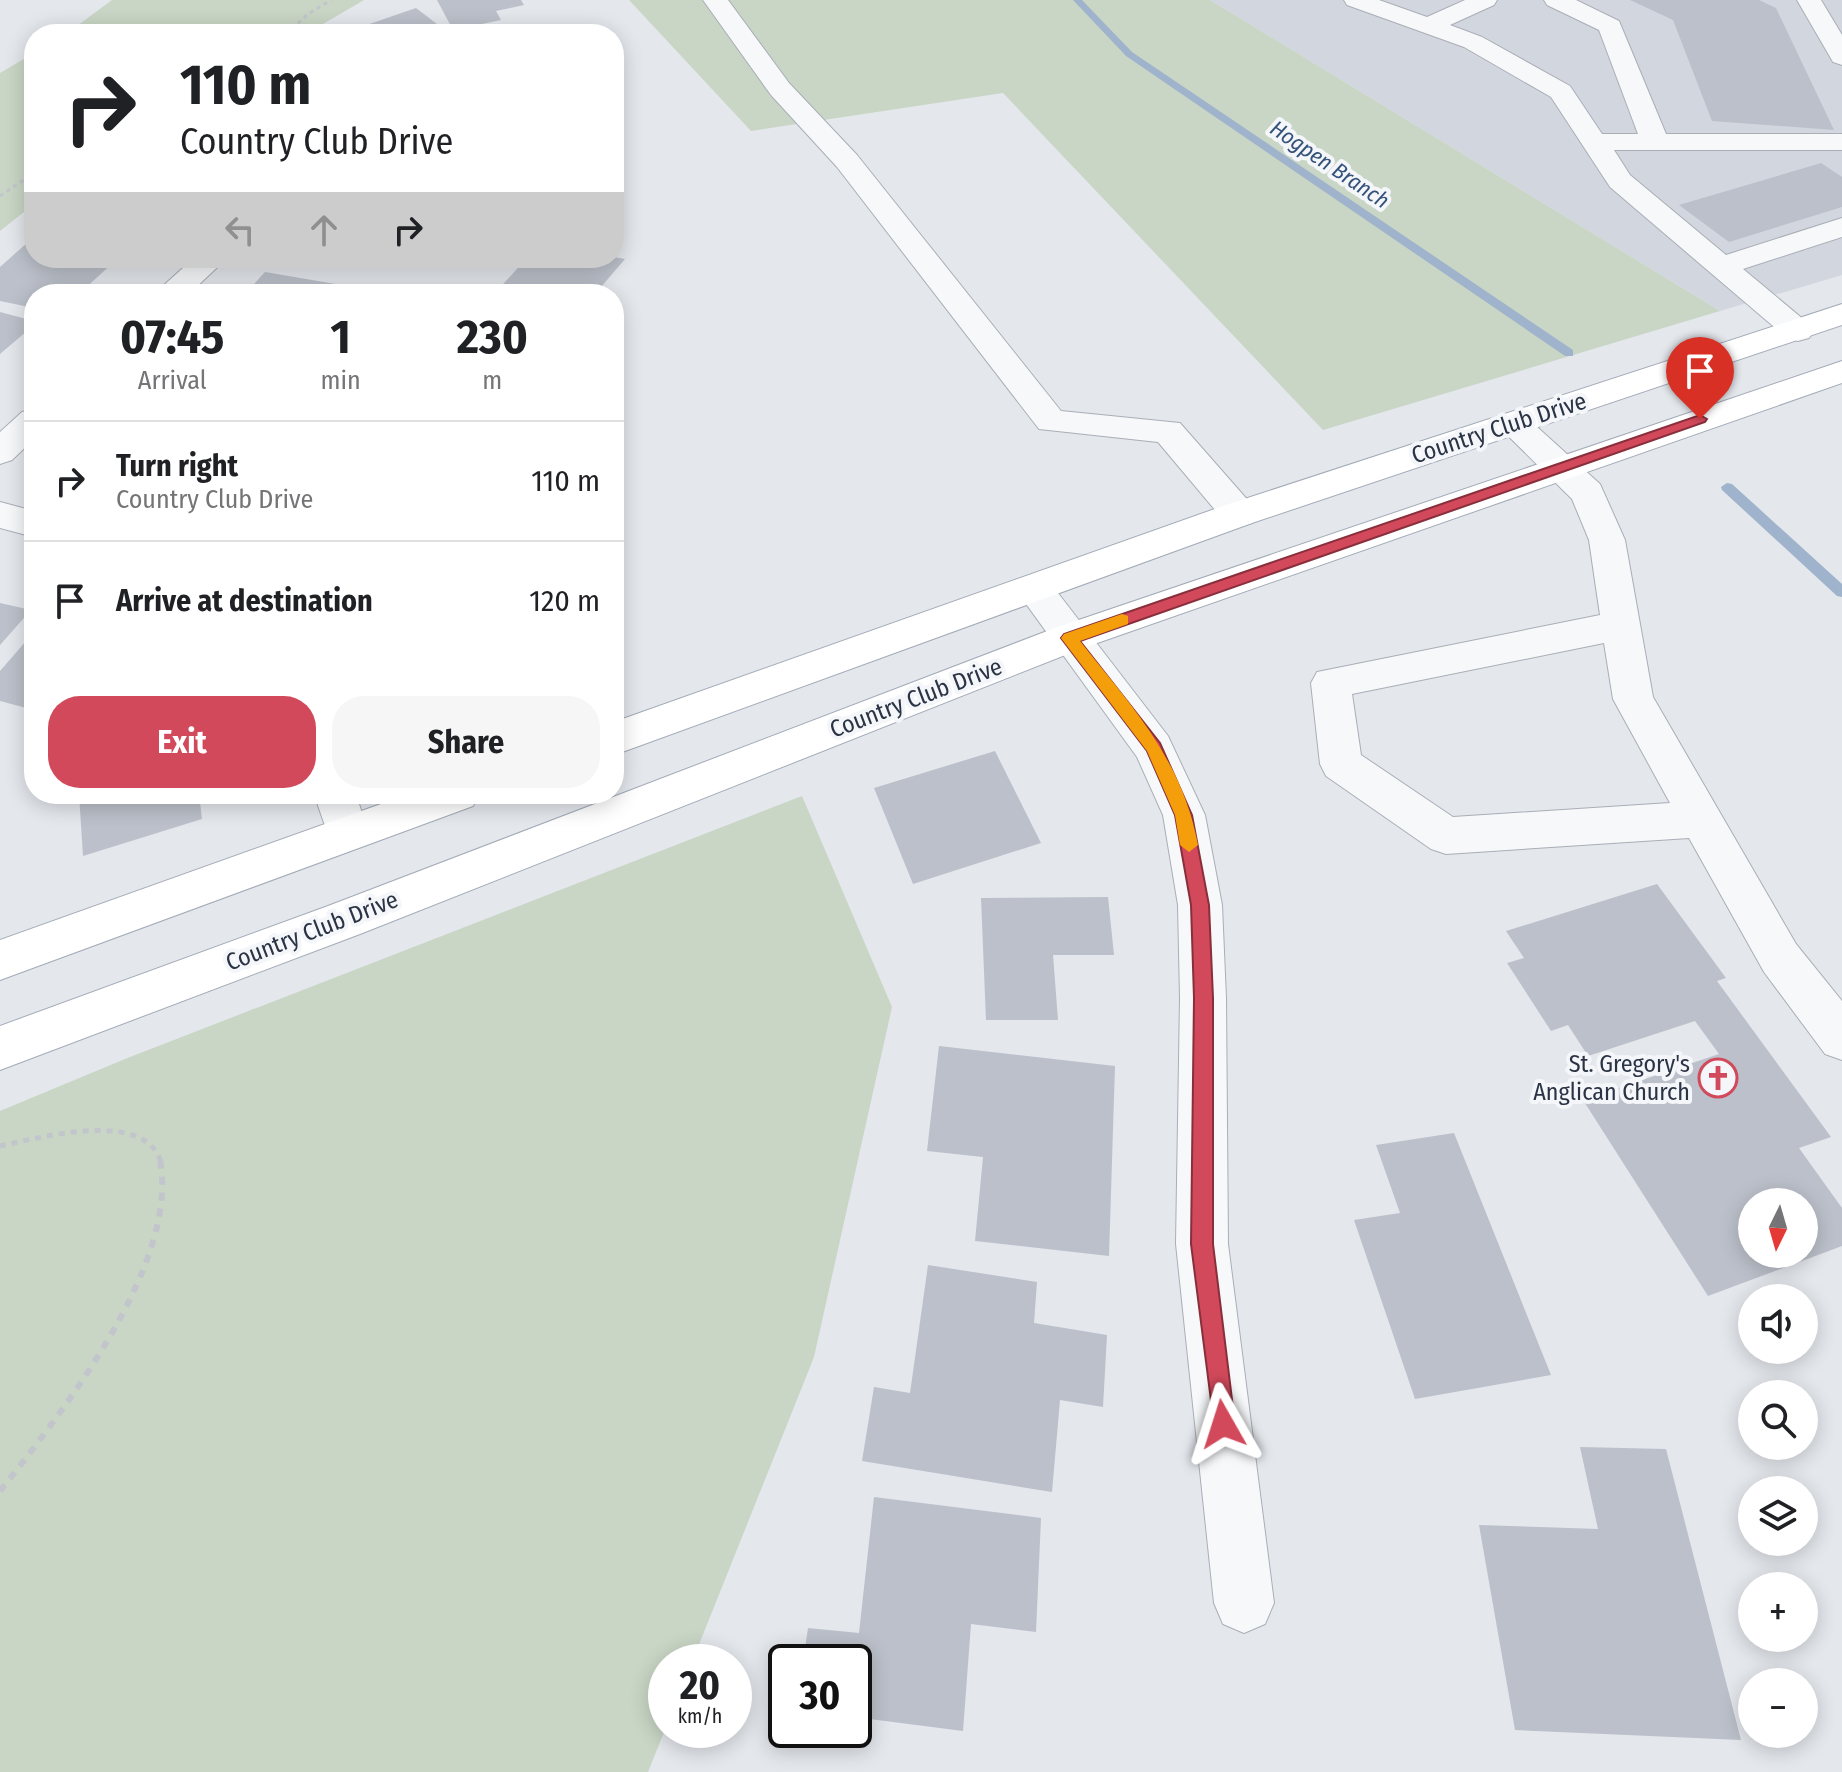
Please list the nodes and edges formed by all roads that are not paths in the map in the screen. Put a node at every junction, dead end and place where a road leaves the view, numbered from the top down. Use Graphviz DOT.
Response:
graph roads {
  1 [pos="715,0"];
  2 [pos="1356,0"];
  3 [pos="1485,0"];
  4 [pos="1556,0"];
  5 [pos="1809,0"];
  6 [pos="1428,26"];
  7 [pos="1842,57"];
  8 [pos="1594,142"];
  9 [pos="1655,142"];
  10 [pos="1842,142"];
  11 [pos="1842,227"];
  12 [pos="1721,266"];
  13 [pos="200,268"];
  14 [pos="182,284"];
  15 [pos="1842,314"];
  16 [pos="1798,331"];
  17 [pos="1842,372"];
  18 [pos="1513,424"];
  19 [pos="24,429"];
  20 [pos="0,452"];
  21 [pos="1562,469"];
  22 [pos="1239,514"];
  23 [pos="0,515"];
  24 [pos="24,521"];
  25 [pos="1035,590"];
  26 [pos="1621,625"];
  27 [pos="1069,638"];
  28 [pos="624,735"];
  29 [pos="400,804"];
  30 [pos="341,814"];
  31 [pos="1701,819"];
  32 [pos="0,960"];
  33 [pos="1842,1038"];
  34 [pos="0,1048"];
  35 [pos="1244,1603"];
  1 -- 22 [label="street"];
  2 -- 6 [label="street"];
  3 -- 6 [label="street"];
  4 -- 9 [label="street"];
  5 -- 7 [label="street"];
  6 -- 8 [label="street"];
  8 -- 9 [label="street"];
  8 -- 12 [label="street"];
  9 -- 10 [label="street"];
  11 -- 12 [label="street"];
  12 -- 16 [label="street"];
  13 -- 14 [label="street"];
  15 -- 16 [label="main road, Country Club Drive"];
  16 -- 18 [label="main road, Country Club Drive"];
  17 -- 21 [label="main road, Country Club Drive"];
  18 -- 21 [label="street"];
  18 -- 22 [label="main road, Country Club Drive"];
  19 -- 20 [label="street"];
  21 -- 26 [label="street"];
  21 -- 27 [label="main road, Country Club Drive"];
  22 -- 25 [label="main road, Country Club Drive"];
  23 -- 24 [label="street"];
  25 -- 27 [label="street"];
  25 -- 28 [label="main road, Country Club Drive"];
  26 -- 31 [label="street"];
  26 -- 31 [label="street"];
  27 -- 34 [label="main road, Country Club Drive"];
  27 -- 35 [label="street"];
  29 -- 30 [label="main road"];
  30 -- 32 [label="main road"];
  31 -- 33 [label="street"];
}
